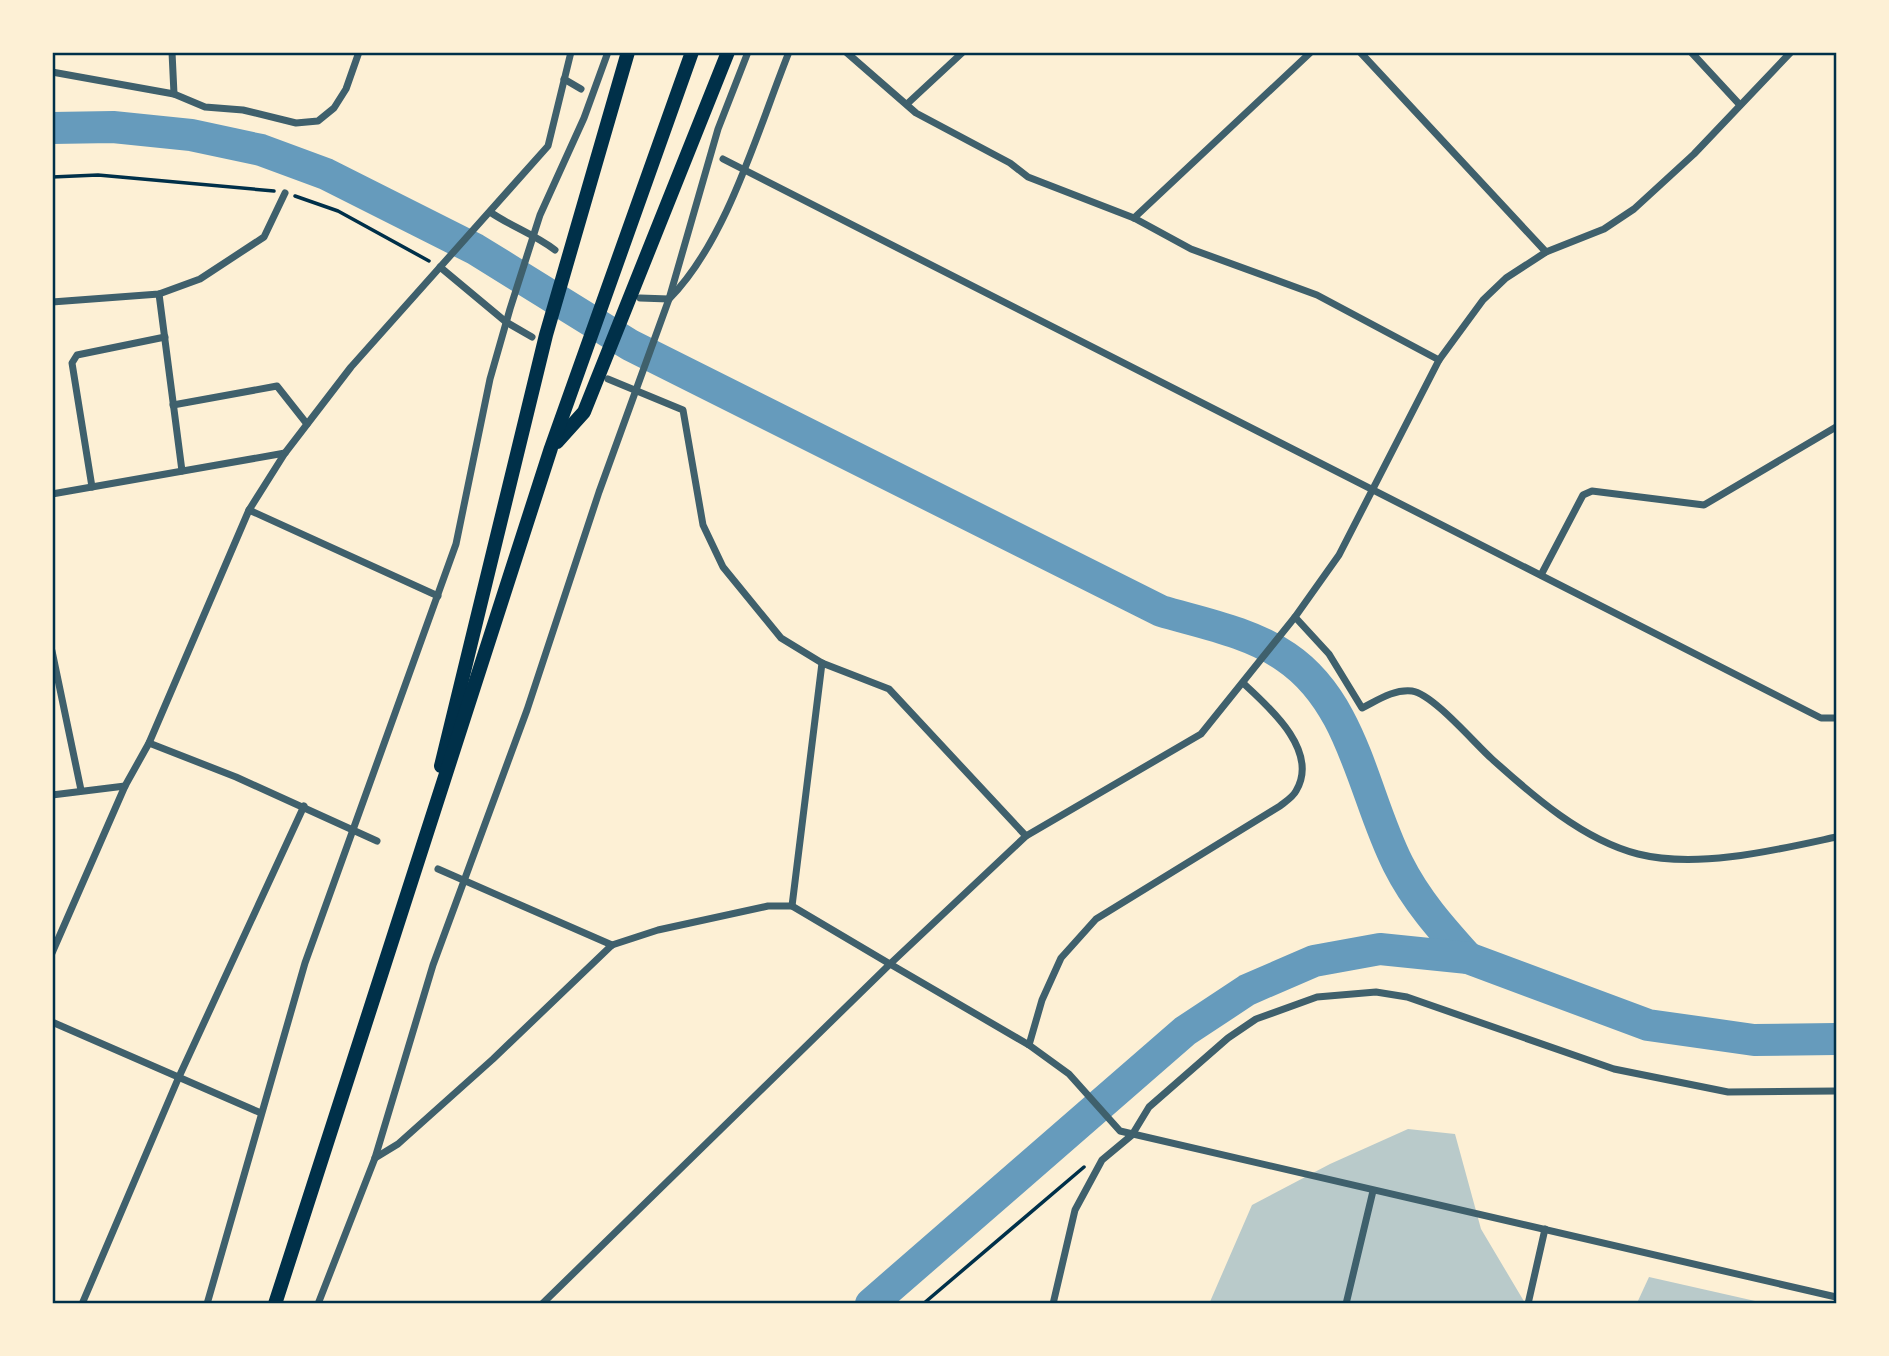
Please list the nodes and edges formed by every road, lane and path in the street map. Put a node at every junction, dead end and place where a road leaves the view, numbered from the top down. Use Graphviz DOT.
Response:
graph roads {
  1 [pos="172,52"];
  2 [pos="359,52"];
  3 [pos="571,52"];
  4 [pos="608,52"];
  5 [pos="628,52"];
  6 [pos="692,52"];
  7 [pos="728,52"];
  8 [pos="748,52"];
  9 [pos="789,52"];
  10 [pos="846,52"];
  11 [pos="963,52"];
  12 [pos="1311,52"];
  13 [pos="1360,52"];
  14 [pos="1691,52"];
  15 [pos="1791,52"];
  16 [pos="52,72"];
  17 [pos="564,79"];
  18 [pos="581,89"];
  19 [pos="174,94"];
  20 [pos="906,104"];
  21 [pos="1740,105"];
  22 [pos="723,159"];
  23 [pos="743,168"];
  24 [pos="52,177"];
  25 [pos="285,193"];
  26 [pos="490,212"];
  27 [pos="1134,218"];
  28 [pos="535,235"];
  29 [pos="555,250"];
  30 [pos="1546,251"];
  31 [pos="440,267"];
  32 [pos="159,294"];
  33 [pos="634,299"];
  34 [pos="669,299"];
  35 [pos="52,302"];
  36 [pos="506,322"];
  37 [pos="539,336"];
  38 [pos="164,337"];
  39 [pos="1439,360"];
  40 [pos="605,373"];
  41 [pos="635,391"];
  42 [pos="173,405"];
  43 [pos="307,424"];
  44 [pos="1836,426"];
  45 [pos="551,448"];
  46 [pos="285,453"];
  47 [pos="182,471"];
  48 [pos="92,487"];
  49 [pos="1375,490"];
  50 [pos="52,494"];
  51 [pos="249,510"];
  52 [pos="1541,575"];
  53 [pos="438,596"];
  54 [pos="1293,619"];
  55 [pos="52,652"];
  56 [pos="822,663"];
  57 [pos="1243,683"];
  58 [pos="1836,718"];
  59 [pos="149,743"];
  60 [pos="125,786"];
  61 [pos="81,790"];
  62 [pos="52,795"];
  63 [pos="304,806"];
  64 [pos="350,831"];
  65 [pos="1026,836"];
  66 [pos="1836,836"];
  67 [pos="377,841"];
  68 [pos="438,869"];
  69 [pos="417,870"];
  70 [pos="463,881"];
  71 [pos="792,906"];
  72 [pos="612,945"];
  73 [pos="52,953"];
  74 [pos="890,964"];
  75 [pos="52,1022"];
  76 [pos="1029,1045"];
  77 [pos="178,1079"];
  78 [pos="1836,1091"];
  79 [pos="261,1114"];
  80 [pos="1132,1135"];
  81 [pos="375,1158"];
  82 [pos="1102,1160"];
  83 [pos="1373,1191"];
  84 [pos="1545,1229"];
  85 [pos="1836,1297"];
  86 [pos="82,1304"];
  87 [pos="207,1304"];
  88 [pos="275,1304"];
  89 [pos="318,1304"];
  90 [pos="542,1304"];
  91 [pos="923,1304"];
  92 [pos="1053,1304"];
  93 [pos="1346,1304"];
  94 [pos="1528,1304"];
  1 -- 19 [label="street"];
  2 -- 19 [label="street"];
  3 -- 17 [label="street"];
  4 -- 28 [label="street"];
  5 -- 37 [label="highway"];
  6 -- 45 [label="highway"];
  7 -- 33 [label="highway"];
  8 -- 34 [label="street"];
  9 -- 23 [label="street"];
  10 -- 20 [label="street"];
  11 -- 20 [label="street"];
  12 -- 27 [label="street"];
  13 -- 30 [label="street"];
  14 -- 21 [label="street"];
  15 -- 21 [label="street"];
  16 -- 19 [label="street"];
  17 -- 18 [label="street"];
  17 -- 26 [label="street"];
  20 -- 27 [label="street"];
  21 -- 30 [label="street"];
  22 -- 23 [label="street"];
  23 -- 34 [label="street"];
  23 -- 49 [label="street"];
  24 -- 25 [label="path"];
  25 -- 31 [label="path"];
  25 -- 32 [label="street"];
  26 -- 28 [label="street"];
  26 -- 31 [label="street"];
  27 -- 39 [label="street"];
  28 -- 29 [label="street"];
  28 -- 36 [label="street"];
  30 -- 39 [label="street"];
  31 -- 36 [label="street"];
  31 -- 43 [label="street"];
  32 -- 35 [label="street"];
  32 -- 38 [label="street"];
  33 -- 34 [label="street"];
  33 -- 40 [label="highway"];
  34 -- 41 [label="street"];
  36 -- 37 [label="street"];
  36 -- 53 [label="street"];
  37 -- 69 [label="highway"];
  38 -- 42 [label="street"];
  38 -- 48 [label="street"];
  39 -- 49 [label="street"];
  40 -- 41 [label="street"];
  40 -- 45 [label="highway"];
  41 -- 56 [label="street"];
  41 -- 70 [label="street"];
  42 -- 43 [label="street"];
  42 -- 47 [label="street"];
  43 -- 46 [label="street"];
  44 -- 52 [label="street"];
  45 -- 69 [label="highway"];
  46 -- 47 [label="street"];
  46 -- 51 [label="street"];
  47 -- 48 [label="street"];
  48 -- 50 [label="street"];
  49 -- 52 [label="street"];
  49 -- 54 [label="street"];
  51 -- 53 [label="street"];
  51 -- 59 [label="street"];
  52 -- 58 [label="street"];
  53 -- 64 [label="street"];
  54 -- 57 [label="street"];
  54 -- 66 [label="street"];
  55 -- 61 [label="street"];
  56 -- 65 [label="street"];
  56 -- 71 [label="street"];
  57 -- 65 [label="street"];
  57 -- 76 [label="street"];
  59 -- 60 [label="street"];
  59 -- 63 [label="street"];
  60 -- 61 [label="street"];
  60 -- 73 [label="street"];
  61 -- 62 [label="street"];
  63 -- 64 [label="street"];
  63 -- 77 [label="street"];
  64 -- 67 [label="street"];
  64 -- 79 [label="street"];
  65 -- 74 [label="street"];
  68 -- 70 [label="street"];
  69 -- 88 [label="highway"];
  70 -- 72 [label="street"];
  70 -- 81 [label="street"];
  71 -- 72 [label="street"];
  71 -- 74 [label="street"];
  72 -- 81 [label="street"];
  74 -- 76 [label="street"];
  74 -- 90 [label="street"];
  75 -- 77 [label="street"];
  76 -- 80 [label="street"];
  77 -- 79 [label="street"];
  77 -- 86 [label="street"];
  78 -- 80 [label="street"];
  79 -- 87 [label="street"];
  80 -- 82 [label="street"];
  80 -- 83 [label="street"];
  81 -- 89 [label="street"];
  82 -- 91 [label="path"];
  82 -- 92 [label="street"];
  83 -- 84 [label="street"];
  83 -- 93 [label="street"];
  84 -- 85 [label="street"];
  84 -- 94 [label="street"];
}
